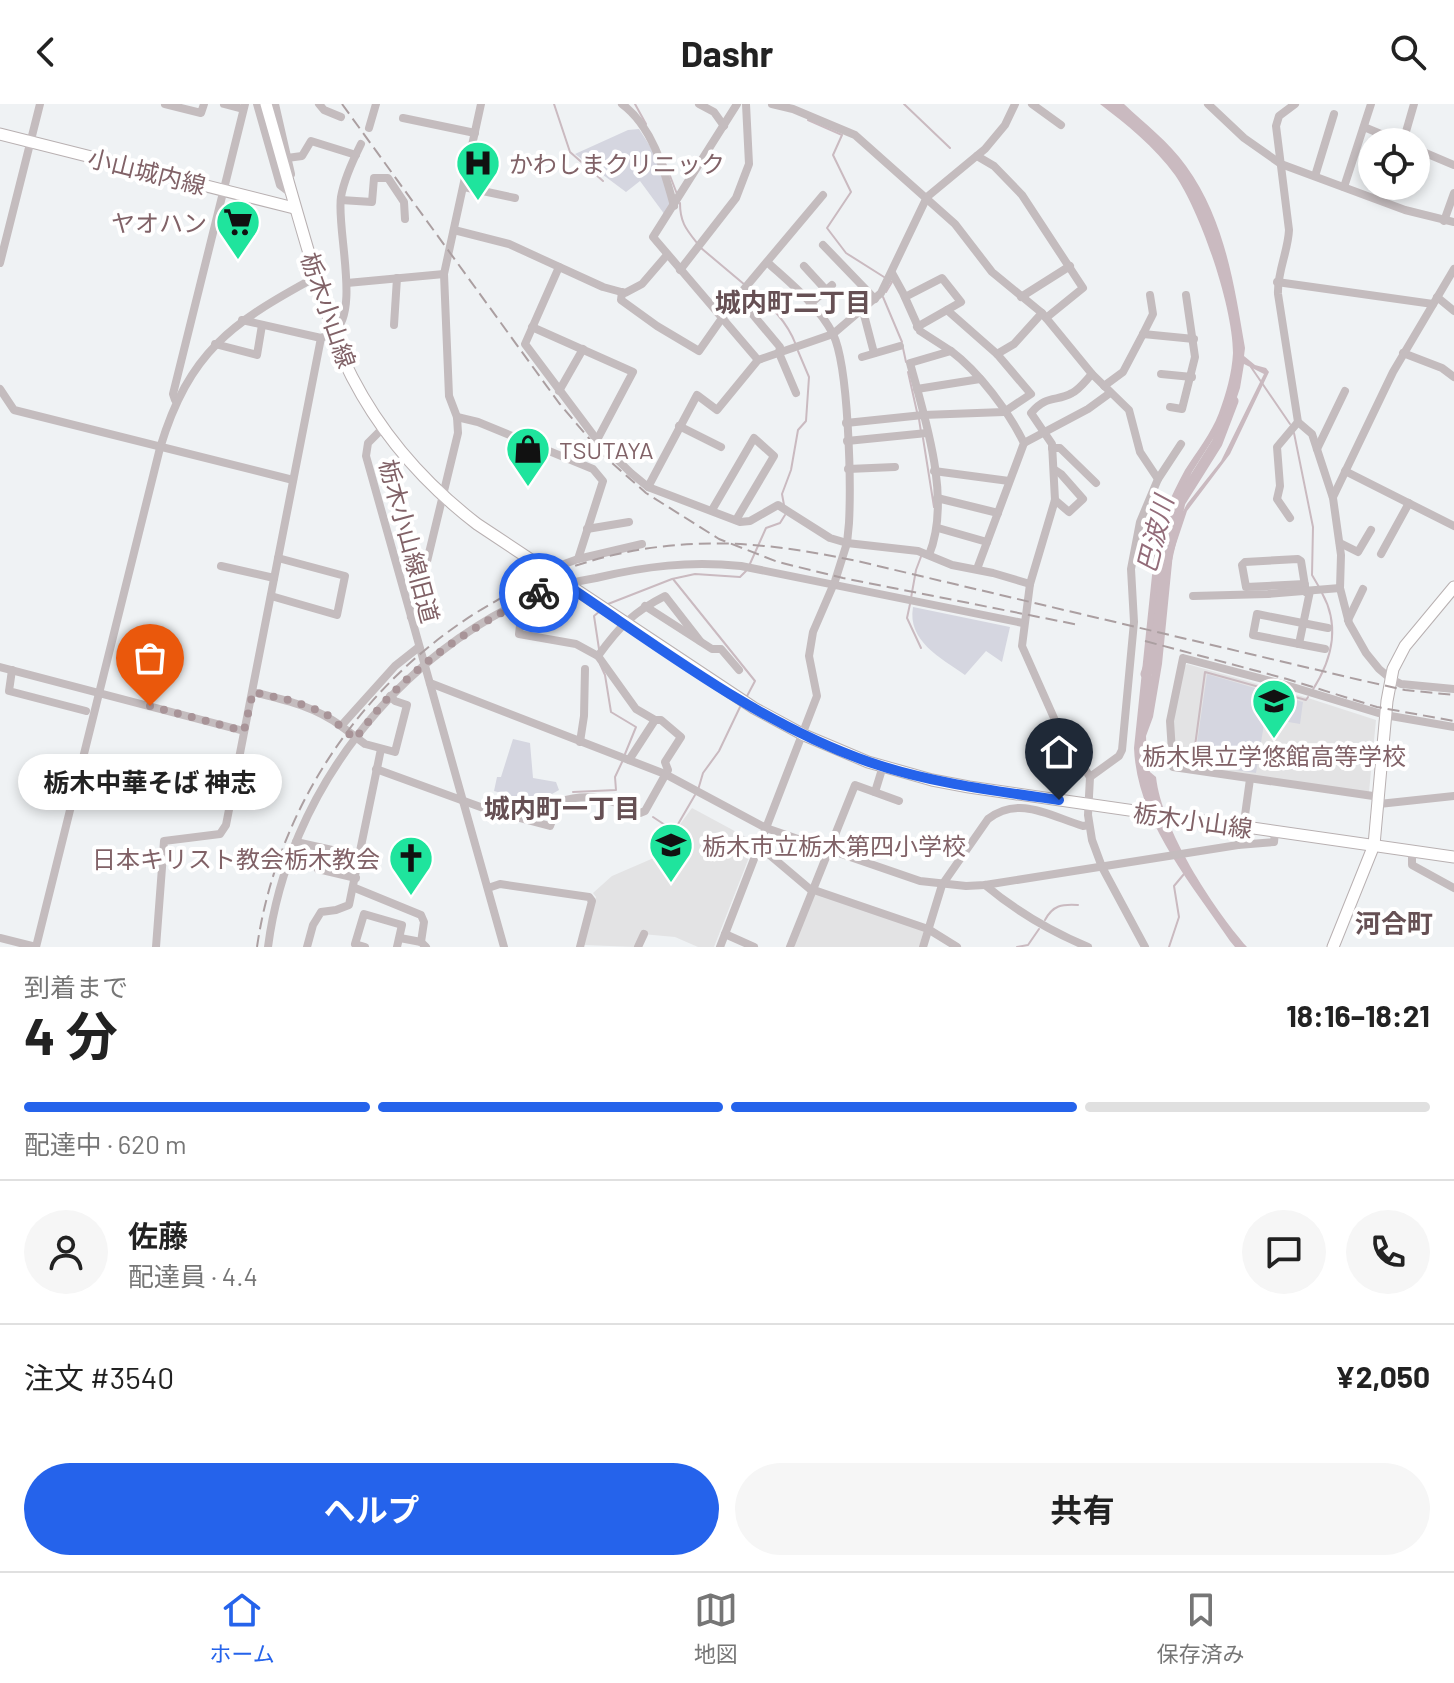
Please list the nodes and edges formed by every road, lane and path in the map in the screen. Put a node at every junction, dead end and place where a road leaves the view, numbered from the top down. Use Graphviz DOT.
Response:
graph roads {
  1 [pos="40,104"];
  2 [pos="165,104"];
  3 [pos="204,104"];
  4 [pos="224,104"];
  5 [pos="257,104"];
  6 [pos="266,104"];
  7 [pos="275,104"];
  8 [pos="319,104"];
  9 [pos="376,104"];
  10 [pos="481,104"];
  11 [pos="622,104"];
  12 [pos="699,104"];
  13 [pos="737,104"];
  14 [pos="746,104"];
  15 [pos="772,104"];
  16 [pos="1032,104"];
  17 [pos="1208,104"];
  18 [pos="1295,104"];
  19 [pos="1371,104"];
  20 [pos="1414,104"];
  21 [pos="1013,105"];
  22 [pos="244,107"];
  23 [pos="1334,114"];
  24 [pos="341,117"];
  25 [pos="403,118"];
  26 [pos="1061,125"];
  27 [pos="724,126"];
  28 [pos="1364,127"];
  29 [pos="369,128"];
  30 [pos="1406,128"];
  31 [pos="475,133"];
  32 [pos="0,134"];
  33 [pos="30,141"];
  34 [pos="361,144"];
  35 [pos="356,155"];
  36 [pos="1430,156"];
  37 [pos="287,158"];
  38 [pos="974,159"];
  39 [pos="1281,164"];
  40 [pos="1454,165"];
  41 [pos="1315,176"];
  42 [pos="464,187"];
  43 [pos="1344,187"];
  44 [pos="223,190"];
  45 [pos="1454,193"];
  46 [pos="292,194"];
  47 [pos="823,195"];
  48 [pos="927,197"];
  49 [pos="515,198"];
  50 [pos="341,200"];
  51 [pos="674,206"];
  52 [pos="294,208"];
  53 [pos="405,219"];
  54 [pos="1449,222"];
  55 [pos="454,230"];
  56 [pos="823,245"];
  57 [pos="667,255"];
  58 [pos="767,262"];
  59 [pos="0,263"];
  60 [pos="804,266"];
  61 [pos="1070,266"];
  62 [pos="559,267"];
  63 [pos="1454,269"];
  64 [pos="680,270"];
  65 [pos="892,273"];
  66 [pos="444,274"];
  67 [pos="316,277"];
  68 [pos="397,278"];
  69 [pos="1277,282"];
  70 [pos="347,283"];
  71 [pos="622,292"];
  72 [pos="1150,295"];
  73 [pos="1186,295"];
  74 [pos="905,297"];
  75 [pos="1021,297"];
  76 [pos="875,299"];
  77 [pos="1435,301"];
  78 [pos="810,304"];
  79 [pos="749,310"];
  80 [pos="947,310"];
  81 [pos="863,311"];
  82 [pos="1454,311"];
  83 [pos="1044,315"];
  84 [pos="722,317"];
  85 [pos="242,320"];
  86 [pos="262,325"];
  87 [pos="394,325"];
  88 [pos="532,327"];
  89 [pos="917,327"];
  90 [pos="333,333"];
  91 [pos="833,334"];
  92 [pos="1143,334"];
  93 [pos="321,338"];
  94 [pos="1194,339"];
  95 [pos="215,344"];
  96 [pos="900,346"];
  97 [pos="583,349"];
  98 [pos="951,351"];
  99 [pos="779,353"];
  100 [pos="874,353"];
  101 [pos="1403,353"];
  102 [pos="997,354"];
  103 [pos="862,357"];
  104 [pos="758,360"];
  105 [pos="1092,374"];
  106 [pos="1161,374"];
  107 [pos="1192,377"];
  108 [pos="1454,377"];
  109 [pos="980,379"];
  110 [pos="0,389"];
  111 [pos="917,389"];
  112 [pos="1107,390"];
  113 [pos="559,391"];
  114 [pos="1345,391"];
  115 [pos="796,393"];
  116 [pos="176,401"];
  117 [pos="1170,407"];
  118 [pos="1004,412"];
  119 [pos="923,415"];
  120 [pos="457,417"];
  121 [pos="1298,422"];
  122 [pos="846,423"];
  123 [pos="679,426"];
  124 [pos="383,428"];
  125 [pos="927,433"];
  126 [pos="1045,433"];
  127 [pos="597,440"];
  128 [pos="847,441"];
  129 [pos="1024,443"];
  130 [pos="1181,444"];
  131 [pos="721,447"];
  132 [pos="160,448"];
  133 [pos="1052,448"];
  134 [pos="1317,450"];
  135 [pos="895,467"];
  136 [pos="848,469"];
  137 [pos="1055,470"];
  138 [pos="934,471"];
  139 [pos="1345,471"];
  140 [pos="1158,479"];
  141 [pos="293,480"];
  142 [pos="1009,481"];
  143 [pos="1096,483"];
  144 [pos="648,487"];
  145 [pos="443,496"];
  146 [pos="937,498"];
  147 [pos="1333,498"];
  148 [pos="1055,500"];
  149 [pos="1409,503"];
  150 [pos="712,510"];
  151 [pos="998,513"];
  152 [pos="1290,518"];
  153 [pos="736,520"];
  154 [pos="629,522"];
  155 [pos="1454,526"];
  156 [pos="938,528"];
  157 [pos="587,529"];
  158 [pos="1371,530"];
  159 [pos="987,542"];
  160 [pos="847,543"];
  161 [pos="1340,543"];
  162 [pos="642,544"];
  163 [pos="1381,554"];
  164 [pos="929,555"];
  165 [pos="278,558"];
  166 [pos="578,559"];
  167 [pos="221,566"];
  168 [pos="977,569"];
  169 [pos="545,571"];
  170 [pos="274,578"];
  171 [pos="565,584"];
  172 [pos="833,584"];
  173 [pos="1030,584"];
  174 [pos="1454,587"];
  175 [pos="1340,588"];
  176 [pos="1307,589"];
  177 [pos="1363,589"];
  178 [pos="271,596"];
  179 [pos="1193,596"];
  180 [pos="523,601"];
  181 [pos="645,606"];
  182 [pos="411,617"];
  183 [pos="1348,620"];
  184 [pos="623,622"];
  185 [pos="1023,623"];
  186 [pos="1303,623"];
  187 [pos="1328,628"];
  188 [pos="700,641"];
  189 [pos="1299,644"];
  190 [pos="419,647"];
  191 [pos="1325,649"];
  192 [pos="598,656"];
  193 [pos="424,664"];
  194 [pos="0,667"];
  195 [pos="585,669"];
  196 [pos="12,670"];
  197 [pos="739,670"];
  198 [pos="1391,679"];
  199 [pos="62,682"];
  200 [pos="430,683"];
  201 [pos="1454,689"];
  202 [pos="100,692"];
  203 [pos="253,692"];
  204 [pos="390,696"];
  205 [pos="57,703"];
  206 [pos="86,711"];
  207 [pos="1385,715"];
  208 [pos="655,720"];
  209 [pos="341,726"];
  210 [pos="1454,727"];
  211 [pos="244,731"];
  212 [pos="804,735"];
  213 [pos="355,739"];
  214 [pos="580,742"];
  215 [pos="381,749"];
  216 [pos="629,760"];
  217 [pos="883,766"];
  218 [pos="376,769"];
  219 [pos="665,774"];
  220 [pos="1090,777"];
  221 [pos="1250,779"];
  222 [pos="875,792"];
  223 [pos="1454,796"];
  224 [pos="1379,800"];
  225 [pos="462,801"];
  226 [pos="899,801"];
  227 [pos="1030,802"];
  228 [pos="1088,805"];
  229 [pos="1089,825"];
  230 [pos="1244,827"];
  231 [pos="766,828"];
  232 [pos="1275,832"];
  233 [pos="296,842"];
  234 [pos="1238,845"];
  235 [pos="1374,845"];
  236 [pos="759,846"];
  237 [pos="827,851"];
  238 [pos="1412,851"];
  239 [pos="359,856"];
  240 [pos="1454,857"];
  241 [pos="1102,867"];
  242 [pos="318,869"];
  243 [pos="355,883"];
  244 [pos="942,885"];
  245 [pos="985,885"];
  246 [pos="488,888"];
  247 [pos="1454,888"];
  248 [pos="811,890"];
  249 [pos="928,929"];
  250 [pos="644,934"];
  251 [pos="725,934"];
  252 [pos="0,938"];
  253 [pos="399,942"];
  254 [pos="424,945"];
  255 [pos="1083,946"];
  256 [pos="36,947"];
  257 [pos="156,947"];
  258 [pos="268,947"];
  259 [pos="307,947"];
  260 [pos="365,947"];
  261 [pos="504,947"];
  262 [pos="580,947"];
  263 [pos="638,947"];
  264 [pos="720,947"];
  265 [pos="754,947"];
  266 [pos="790,947"];
  267 [pos="923,947"];
  268 [pos="957,947"];
  269 [pos="1145,947"];
  270 [pos="1333,947"];
  1 -- 33 [label="street"];
  2 -- 3 [label="street"];
  4 -- 22 [label="street"];
  5 -- 46 [label="street"];
  6 -- 46 [label="main road, 栃木小山線"];
  7 -- 37 [label="street"];
  8 -- 24 [label="street"];
  9 -- 29 [label="street"];
  10 -- 31 [label="street"];
  11 -- 51 [label="street"];
  12 -- 27 [label="street"];
  13 -- 27 [label="street"];
  14 -- 64 [label="street"];
  15 -- 48 [label="street"];
  16 -- 26 [label="street"];
  17 -- 39 [label="street"];
  18 -- 39 [label="street"];
  19 -- 28 [label="street"];
  20 -- 30 [label="street"];
  21 -- 38 [label="street"];
  22 -- 44 [label="street"];
  23 -- 41 [label="street"];
  25 -- 31 [label="street"];
  27 -- 51 [label="street"];
  28 -- 43 [label="street"];
  31 -- 42 [label="street"];
  32 -- 33 [label="main road, 小山城内線"];
  33 -- 44 [label="main road, 小山城内線"];
  33 -- 59 [label="street"];
  34 -- 35 [label="street"];
  35 -- 37 [label="street"];
  35 -- 50 [label="street"];
  36 -- 40 [label="street"];
  37 -- 46 [label="street"];
  38 -- 48 [label="street"];
  38 -- 61 [label="street"];
  39 -- 41 [label="street"];
  39 -- 69 [label="street"];
  41 -- 43 [label="street"];
  42 -- 49 [label="street"];
  42 -- 55 [label="street"];
  43 -- 54 [label="street"];
  44 -- 52 [label="main road, 小山城内線"];
  44 -- 116 [label="street"];
  45 -- 54 [label="street"];
  46 -- 52 [label="main road, 栃木小山線"];
  47 -- 58 [label="street"];
  48 -- 65 [label="street"];
  48 -- 75 [label="street"];
  50 -- 53 [label="street"];
  50 -- 70 [label="street"];
  51 -- 57 [label="street"];
  52 -- 67 [label="main road, 栃木小山線"];
  55 -- 62 [label="street"];
  55 -- 66 [label="street"];
  56 -- 76 [label="street"];
  57 -- 64 [label="street"];
  57 -- 71 [label="street"];
  58 -- 78 [label="street"];
  58 -- 84 [label="street"];
  60 -- 78 [label="street"];
  61 -- 75 [label="street"];
  61 -- 83 [label="street"];
  62 -- 71 [label="street"];
  62 -- 88 [label="street"];
  63 -- 77 [label="street"];
  64 -- 84 [label="street"];
  65 -- 74 [label="street"];
  65 -- 76 [label="street"];
  66 -- 68 [label="street"];
  66 -- 120 [label="street"];
  67 -- 85 [label="street"];
  67 -- 90 [label="main road, 栃木小山線"];
  68 -- 70 [label="street"];
  68 -- 87 [label="street"];
  69 -- 77 [label="street"];
  69 -- 121 [label="street"];
  70 -- 90 [label="street"];
  71 -- 84 [label="street"];
  72 -- 92 [label="street"];
  73 -- 94 [label="street"];
  74 -- 80 [label="street"];
  74 -- 89 [label="street"];
  75 -- 83 [label="street"];
  76 -- 81 [label="street"];
  77 -- 82 [label="street"];
  77 -- 101 [label="street"];
  78 -- 91 [label="street"];
  79 -- 99 [label="street"];
  80 -- 89 [label="street"];
  80 -- 102 [label="street"];
  81 -- 91 [label="street"];
  81 -- 100 [label="street"];
  83 -- 102 [label="street"];
  83 -- 105 [label="street"];
  84 -- 104 [label="street"];
  85 -- 86 [label="street"];
  85 -- 95 [label="street"];
  86 -- 93 [label="street"];
  86 -- 95 [label="street"];
  88 -- 97 [label="street"];
  88 -- 113 [label="street"];
  89 -- 98 [label="street"];
  90 -- 93 [label="street"];
  90 -- 124 [label="main road, 栃木小山線"];
  91 -- 99 [label="street"];
  91 -- 122 [label="street"];
  92 -- 94 [label="street"];
  92 -- 112 [label="street"];
  93 -- 141 [label="street"];
  94 -- 107 [label="street"];
  95 -- 116 [label="street"];
  96 -- 100 [label="street"];
  97 -- 113 [label="street"];
  97 -- 127 [label="street"];
  98 -- 109 [label="street"];
  98 -- 111 [label="street"];
  99 -- 104 [label="street"];
  99 -- 115 [label="street"];
  100 -- 103 [label="street"];
  101 -- 108 [label="street"];
  101 -- 139 [label="street"];
  102 -- 118 [label="street"];
  104 -- 123 [label="street"];
  105 -- 112 [label="street"];
  105 -- 126 [label="street"];
  106 -- 107 [label="street"];
  107 -- 117 [label="street"];
  109 -- 111 [label="street"];
  109 -- 118 [label="street"];
  110 -- 132 [label="street"];
  111 -- 119 [label="street"];
  112 -- 126 [label="street"];
  112 -- 140 [label="street"];
  113 -- 127 [label="street"];
  114 -- 134 [label="street"];
  116 -- 132 [label="street"];
  118 -- 119 [label="street"];
  118 -- 129 [label="street"];
  119 -- 122 [label="street"];
  119 -- 125 [label="street"];
  120 -- 145 [label="street"];
  120 -- 157 [label="street"];
  121 -- 134 [label="street"];
  121 -- 152 [label="street"];
  122 -- 128 [label="street"];
  123 -- 131 [label="street"];
  123 -- 144 [label="street"];
  124 -- 145 [label="main road, 栃木小山線"];
  124 -- 182 [label="street, 栃木小山線旧道"];
  125 -- 128 [label="street"];
  125 -- 138 [label="street"];
  126 -- 129 [label="street"];
  126 -- 133 [label="street"];
  127 -- 144 [label="street"];
  128 -- 136 [label="street"];
  129 -- 142 [label="street"];
  130 -- 140 [label="street"];
  132 -- 141 [label="street"];
  132 -- 202 [label="street"];
  133 -- 137 [label="street"];
  133 -- 143 [label="street"];
  134 -- 147 [label="street"];
  135 -- 136 [label="street"];
  136 -- 160 [label="street"];
  137 -- 148 [label="street"];
  137 -- 148 [label="street"];
  138 -- 142 [label="street"];
  138 -- 146 [label="street"];
  139 -- 147 [label="street"];
  139 -- 149 [label="street"];
  140 -- 220 [label="street"];
  141 -- 165 [label="street"];
  142 -- 151 [label="street"];
  144 -- 150 [label="street"];
  145 -- 169 [label="main road, 栃木小山線"];
  145 -- 182 [label="street"];
  146 -- 151 [label="street"];
  146 -- 156 [label="street"];
  147 -- 161 [label="street"];
  148 -- 173 [label="street"];
  149 -- 155 [label="street"];
  149 -- 163 [label="street"];
  150 -- 153 [label="street"];
  150 -- 153 [label="street"];
  151 -- 159 [label="street"];
  153 -- 160 [label="street"];
  154 -- 157 [label="street"];
  156 -- 159 [label="street"];
  156 -- 164 [label="street"];
  157 -- 166 [label="street"];
  158 -- 161 [label="street"];
  159 -- 168 [label="street"];
  160 -- 164 [label="street"];
  160 -- 172 [label="street"];
  161 -- 175 [label="street"];
  162 -- 166 [label="street"];
  164 -- 168 [label="street"];
  165 -- 170 [label="street"];
  165 -- 178 [label="street"];
  166 -- 169 [label="street"];
  167 -- 170 [label="street"];
  168 -- 173 [label="street"];
  169 -- 171 [label="main road, 栃木小山線"];
  170 -- 178 [label="street"];
  171 -- 172 [label="street"];
  171 -- 180 [label="street"];
  171 -- 184 [label="main road, 栃木小山線"];
  172 -- 185 [label="street"];
  172 -- 212 [label="street"];
  173 -- 185 [label="street"];
  174 -- 198 [label="main road"];
  175 -- 176 [label="street"];
  175 -- 183 [label="street"];
  176 -- 176 [label="street"];
  176 -- 179 [label="street"];
  176 -- 186 [label="street"];
  177 -- 183 [label="street"];
  178 -- 203 [label="street"];
  180 -- 192 [label="street"];
  180 -- 193 [label="street"];
  181 -- 184 [label="street"];
  181 -- 188 [label="street"];
  181 -- 188 [label="street"];
  182 -- 190 [label="street, 栃木小山線旧道"];
  183 -- 198 [label="street"];
  184 -- 192 [label="street"];
  184 -- 212 [label="main road, 栃木小山線"];
  185 -- 220 [label="street"];
  186 -- 187 [label="street"];
  186 -- 189 [label="street"];
  186 -- 189 [label="street"];
  188 -- 197 [label="street"];
  189 -- 191 [label="street"];
  190 -- 193 [label="street, 栃木小山線旧道"];
  190 -- 209 [label="street"];
  192 -- 208 [label="street"];
  193 -- 200 [label="street, 栃木小山線旧道"];
  193 -- 204 [label="street"];
  194 -- 196 [label="street"];
  195 -- 214 [label="street"];
  196 -- 199 [label="street"];
  196 -- 205 [label="street"];
  198 -- 201 [label="street"];
  198 -- 207 [label="main road"];
  199 -- 202 [label="street"];
  199 -- 205 [label="street"];
  200 -- 214 [label="street"];
  200 -- 225 [label="street, 栃木小山線旧道"];
  202 -- 211 [label="street"];
  202 -- 256 [label="street"];
  203 -- 209 [label="street"];
  203 -- 211 [label="street"];
  204 -- 213 [label="street"];
  204 -- 215 [label="street"];
  205 -- 206 [label="street"];
  207 -- 210 [label="street"];
  207 -- 221 [label="street"];
  207 -- 224 [label="main road"];
  208 -- 216 [label="street"];
  208 -- 219 [label="street"];
  209 -- 213 [label="street"];
  211 -- 257 [label="street"];
  212 -- 217 [label="main road, 栃木小山線"];
  212 -- 231 [label="street"];
  213 -- 215 [label="street"];
  213 -- 233 [label="street"];
  214 -- 216 [label="street"];
  215 -- 218 [label="street"];
  216 -- 219 [label="street"];
  217 -- 222 [label="street"];
  217 -- 227 [label="main road, 栃木小山線"];
  218 -- 225 [label="street"];
  218 -- 239 [label="street"];
  219 -- 225 [label="street"];
  219 -- 231 [label="street"];
  220 -- 228 [label="street"];
  221 -- 224 [label="street"];
  221 -- 230 [label="street"];
  222 -- 226 [label="street"];
  222 -- 237 [label="street"];
  223 -- 224 [label="street"];
  224 -- 235 [label="main road"];
  225 -- 246 [label="street, 栃木小山線旧道"];
  227 -- 228 [label="main road, 栃木小山線"];
  227 -- 229 [label="street"];
  227 -- 244 [label="street"];
  228 -- 229 [label="street"];
  228 -- 230 [label="main road, 栃木小山線"];
  229 -- 241 [label="street"];
  230 -- 232 [label="main road, 栃木小山線"];
  230 -- 234 [label="street"];
  231 -- 236 [label="street"];
  231 -- 237 [label="street"];
  232 -- 234 [label="street"];
  232 -- 235 [label="main road, 栃木小山線"];
  233 -- 239 [label="street"];
  233 -- 258 [label="street"];
  234 -- 241 [label="street"];
  235 -- 238 [label="main road, 栃木小山線"];
  235 -- 270 [label="main road"];
  236 -- 248 [label="street"];
  236 -- 251 [label="street"];
  237 -- 244 [label="street"];
  237 -- 248 [label="street"];
  238 -- 240 [label="main road, 栃木小山線"];
  238 -- 247 [label="street"];
  239 -- 243 [label="street"];
  241 -- 245 [label="street"];
  241 -- 269 [label="street"];
  242 -- 243 [label="street"];
  243 -- 254 [label="street"];
  243 -- 259 [label="street"];
  244 -- 245 [label="street"];
  244 -- 249 [label="street"];
  245 -- 255 [label="street"];
  246 -- 261 [label="street, 栃木小山線旧道"];
  246 -- 262 [label="street"];
  248 -- 249 [label="street"];
  248 -- 266 [label="street"];
  249 -- 267 [label="street"];
  249 -- 268 [label="street"];
  250 -- 263 [label="street"];
  251 -- 264 [label="street"];
  251 -- 265 [label="street"];
  252 -- 256 [label="street"];
  253 -- 254 [label="street"];
  253 -- 260 [label="street"];
}
